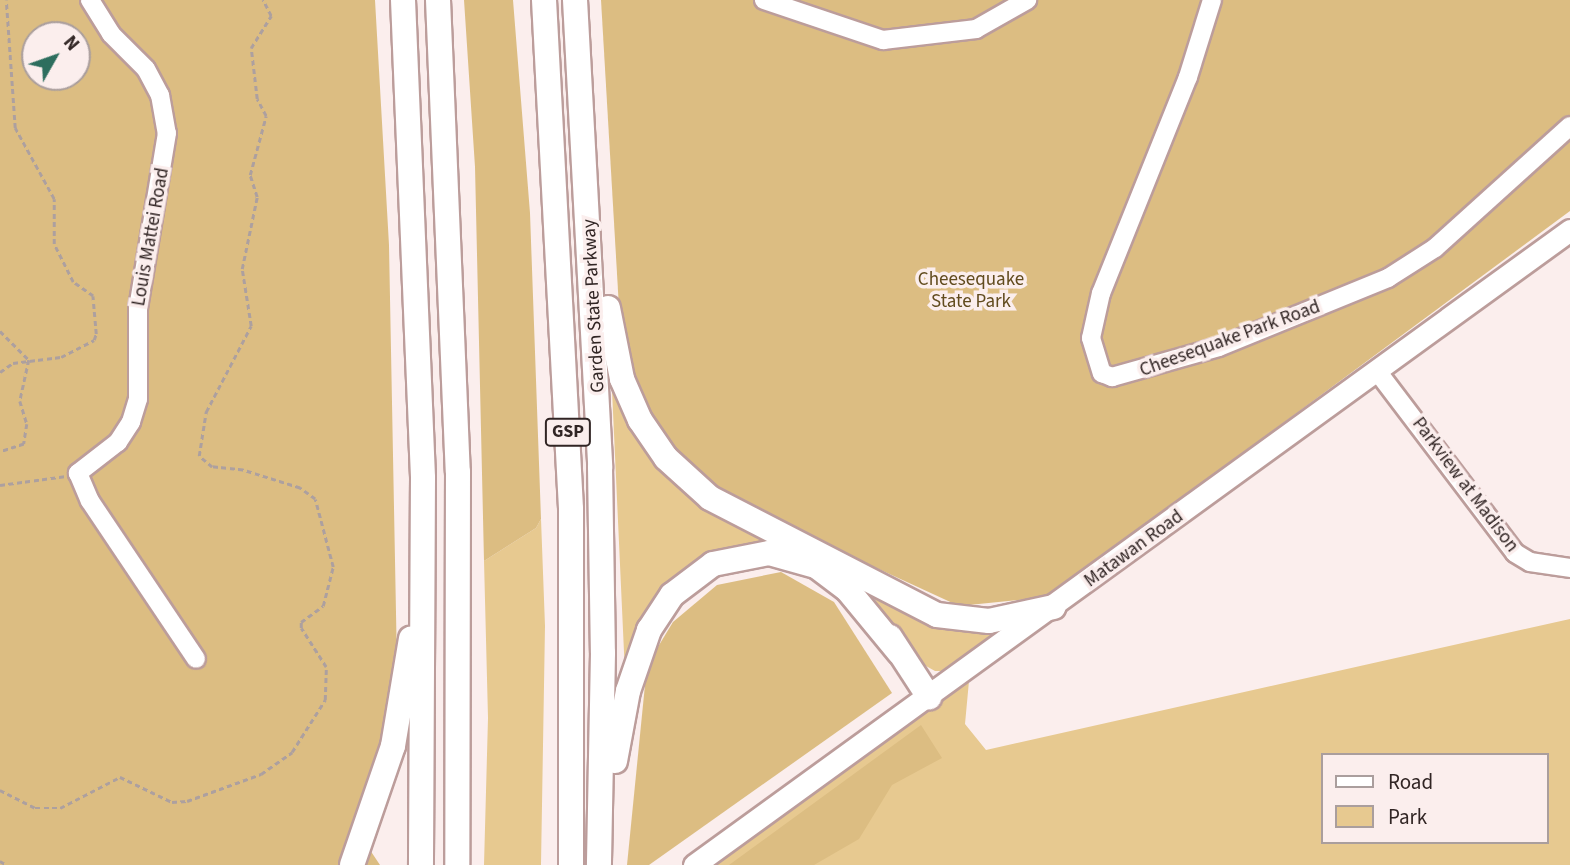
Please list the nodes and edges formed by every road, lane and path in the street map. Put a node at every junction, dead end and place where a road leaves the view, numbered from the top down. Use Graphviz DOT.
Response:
graph roads {
  1 [pos="6,0"];
  2 [pos="90,0"];
  3 [pos="263,0"];
  4 [pos="403,0"];
  5 [pos="438,0"];
  6 [pos="544,0"];
  7 [pos="575,0"];
  8 [pos="764,0"];
  9 [pos="1027,0"];
  10 [pos="1212,0"];
  11 [pos="1570,126"];
  12 [pos="588,183"];
  13 [pos="1570,230"];
  14 [pos="0,331"];
  15 [pos="29,360"];
  16 [pos="1377,371"];
  17 [pos="0,372"];
  18 [pos="0,452"];
  19 [pos="78,473"];
  20 [pos="0,485"];
  21 [pos="425,565"];
  22 [pos="841,568"];
  23 [pos="1570,568"];
  24 [pos="1054,607"];
  25 [pos="899,652"];
  26 [pos="196,659"];
  27 [pos="929,696"];
  28 [pos="0,790"];
  29 [pos="599,853"];
  30 [pos="0,861"];
  31 [pos="7,865"];
  32 [pos="352,865"];
  33 [pos="421,865"];
  34 [pos="457,865"];
  35 [pos="570,865"];
  36 [pos="694,865"];
  1 -- 15 [label="path"];
  2 -- 19 [label="street, Louis Mattei Road"];
  3 -- 28 [label="path"];
  4 -- 21 [label="highway"];
  5 -- 34 [label="highway"];
  6 -- 35 [label="highway, Garden State Parkway / GSP"];
  7 -- 12 [label="highway, Garden State Parkway / GSP"];
  8 -- 9 [label="street"];
  10 -- 11 [label="street, Cheesequake Park Road"];
  12 -- 22 [label="highway"];
  12 -- 29 [label="highway, Garden State Parkway / GSP"];
  13 -- 16 [label="main road, Matawan Road"];
  14 -- 15 [label="path"];
  15 -- 17 [label="path"];
  15 -- 18 [label="path"];
  16 -- 23 [label="street, Parkview at Madison"];
  16 -- 24 [label="main road, Matawan Road"];
  19 -- 20 [label="path"];
  19 -- 26 [label="street"];
  21 -- 32 [label="highway"];
  21 -- 33 [label="highway"];
  22 -- 24 [label="highway"];
  22 -- 25 [label="highway"];
  24 -- 27 [label="main road, Matawan Road"];
  25 -- 27 [label="highway"];
  25 -- 29 [label="highway"];
  27 -- 36 [label="main road, Matawan Road"];
  30 -- 31 [label="path"];
}
